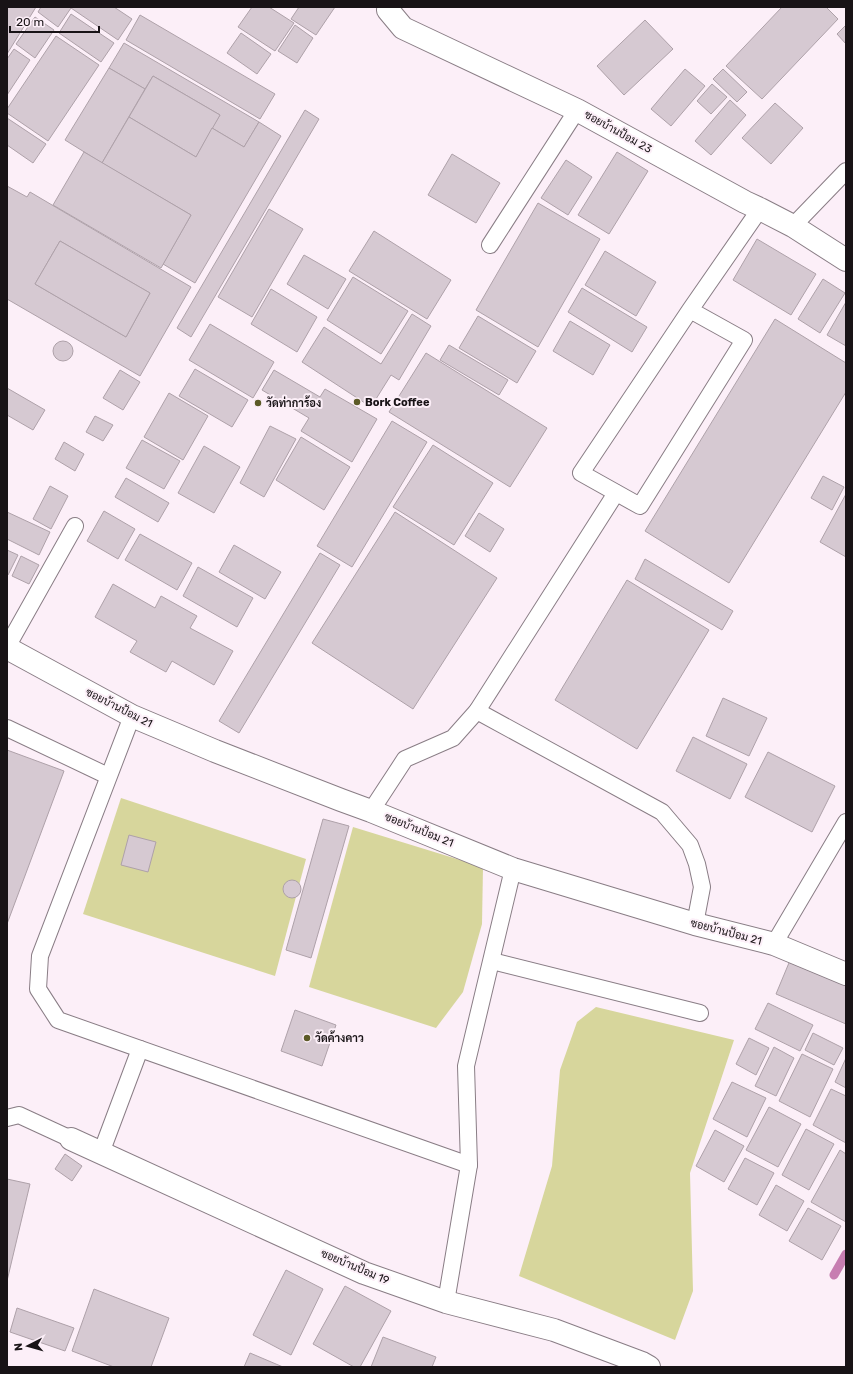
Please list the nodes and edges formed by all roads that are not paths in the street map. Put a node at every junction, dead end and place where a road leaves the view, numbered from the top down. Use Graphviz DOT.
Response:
graph roads {
  1 [pos="388,8"];
  2 [pos="577,110"];
  3 [pos="846,171"];
  4 [pos="760,209"];
  5 [pos="793,226"];
  6 [pos="490,245"];
  7 [pos="846,260"];
  8 [pos="690,310"];
  9 [pos="616,492"];
  10 [pos="75,526"];
  11 [pos="7,648"];
  12 [pos="477,711"];
  13 [pos="132,716"];
  14 [pos="7,728"];
  15 [pos="108,776"];
  16 [pos="371,811"];
  17 [pos="846,822"];
  18 [pos="513,869"];
  19 [pos="695,924"];
  20 [pos="774,944"];
  21 [pos="492,961"];
  22 [pos="846,974"];
  23 [pos="700,1013"];
  24 [pos="140,1049"];
  25 [pos="7,1118"];
  26 [pos="71,1139"];
  27 [pos="101,1153"];
  28 [pos="469,1165"];
  29 [pos="446,1302"];
  30 [pos="649,1367"];
  1 -- 2 [label="street, ซอยบ้านป้อม 23"];
  2 -- 4 [label="street, ซอยบ้านป้อม 23"];
  2 -- 6 [label="lane"];
  3 -- 5 [label="lane"];
  4 -- 5 [label="street, ซอยบ้านป้อม 23"];
  4 -- 8 [label="lane"];
  5 -- 7 [label="street, ซอยบ้านป้อม 23"];
  8 -- 9 [label="lane"];
  8 -- 9 [label="lane"];
  9 -- 12 [label="lane"];
  10 -- 11 [label="lane"];
  11 -- 13 [label="street, ซอยบ้านป้อม 21"];
  12 -- 16 [label="lane"];
  12 -- 19 [label="lane"];
  13 -- 15 [label="lane"];
  13 -- 16 [label="street, ซอยบ้านป้อม 21"];
  14 -- 15 [label="lane"];
  15 -- 24 [label="lane"];
  16 -- 18 [label="street, ซอยบ้านป้อม 21"];
  17 -- 20 [label="lane"];
  18 -- 19 [label="street, ซอยบ้านป้อม 21"];
  18 -- 21 [label="lane"];
  19 -- 20 [label="street, ซอยบ้านป้อม 21"];
  20 -- 22 [label="street, ซอยบ้านป้อม 21"];
  21 -- 23 [label="lane"];
  21 -- 28 [label="lane"];
  24 -- 27 [label="lane"];
  24 -- 28 [label="lane"];
  25 -- 26 [label="lane"];
  26 -- 27 [label="street, ซอยบ้านป้อม 19"];
  27 -- 29 [label="street, ซอยบ้านป้อม 19"];
  28 -- 29 [label="lane"];
  29 -- 30 [label="street, ซอยบ้านป้อม 19"];
}
